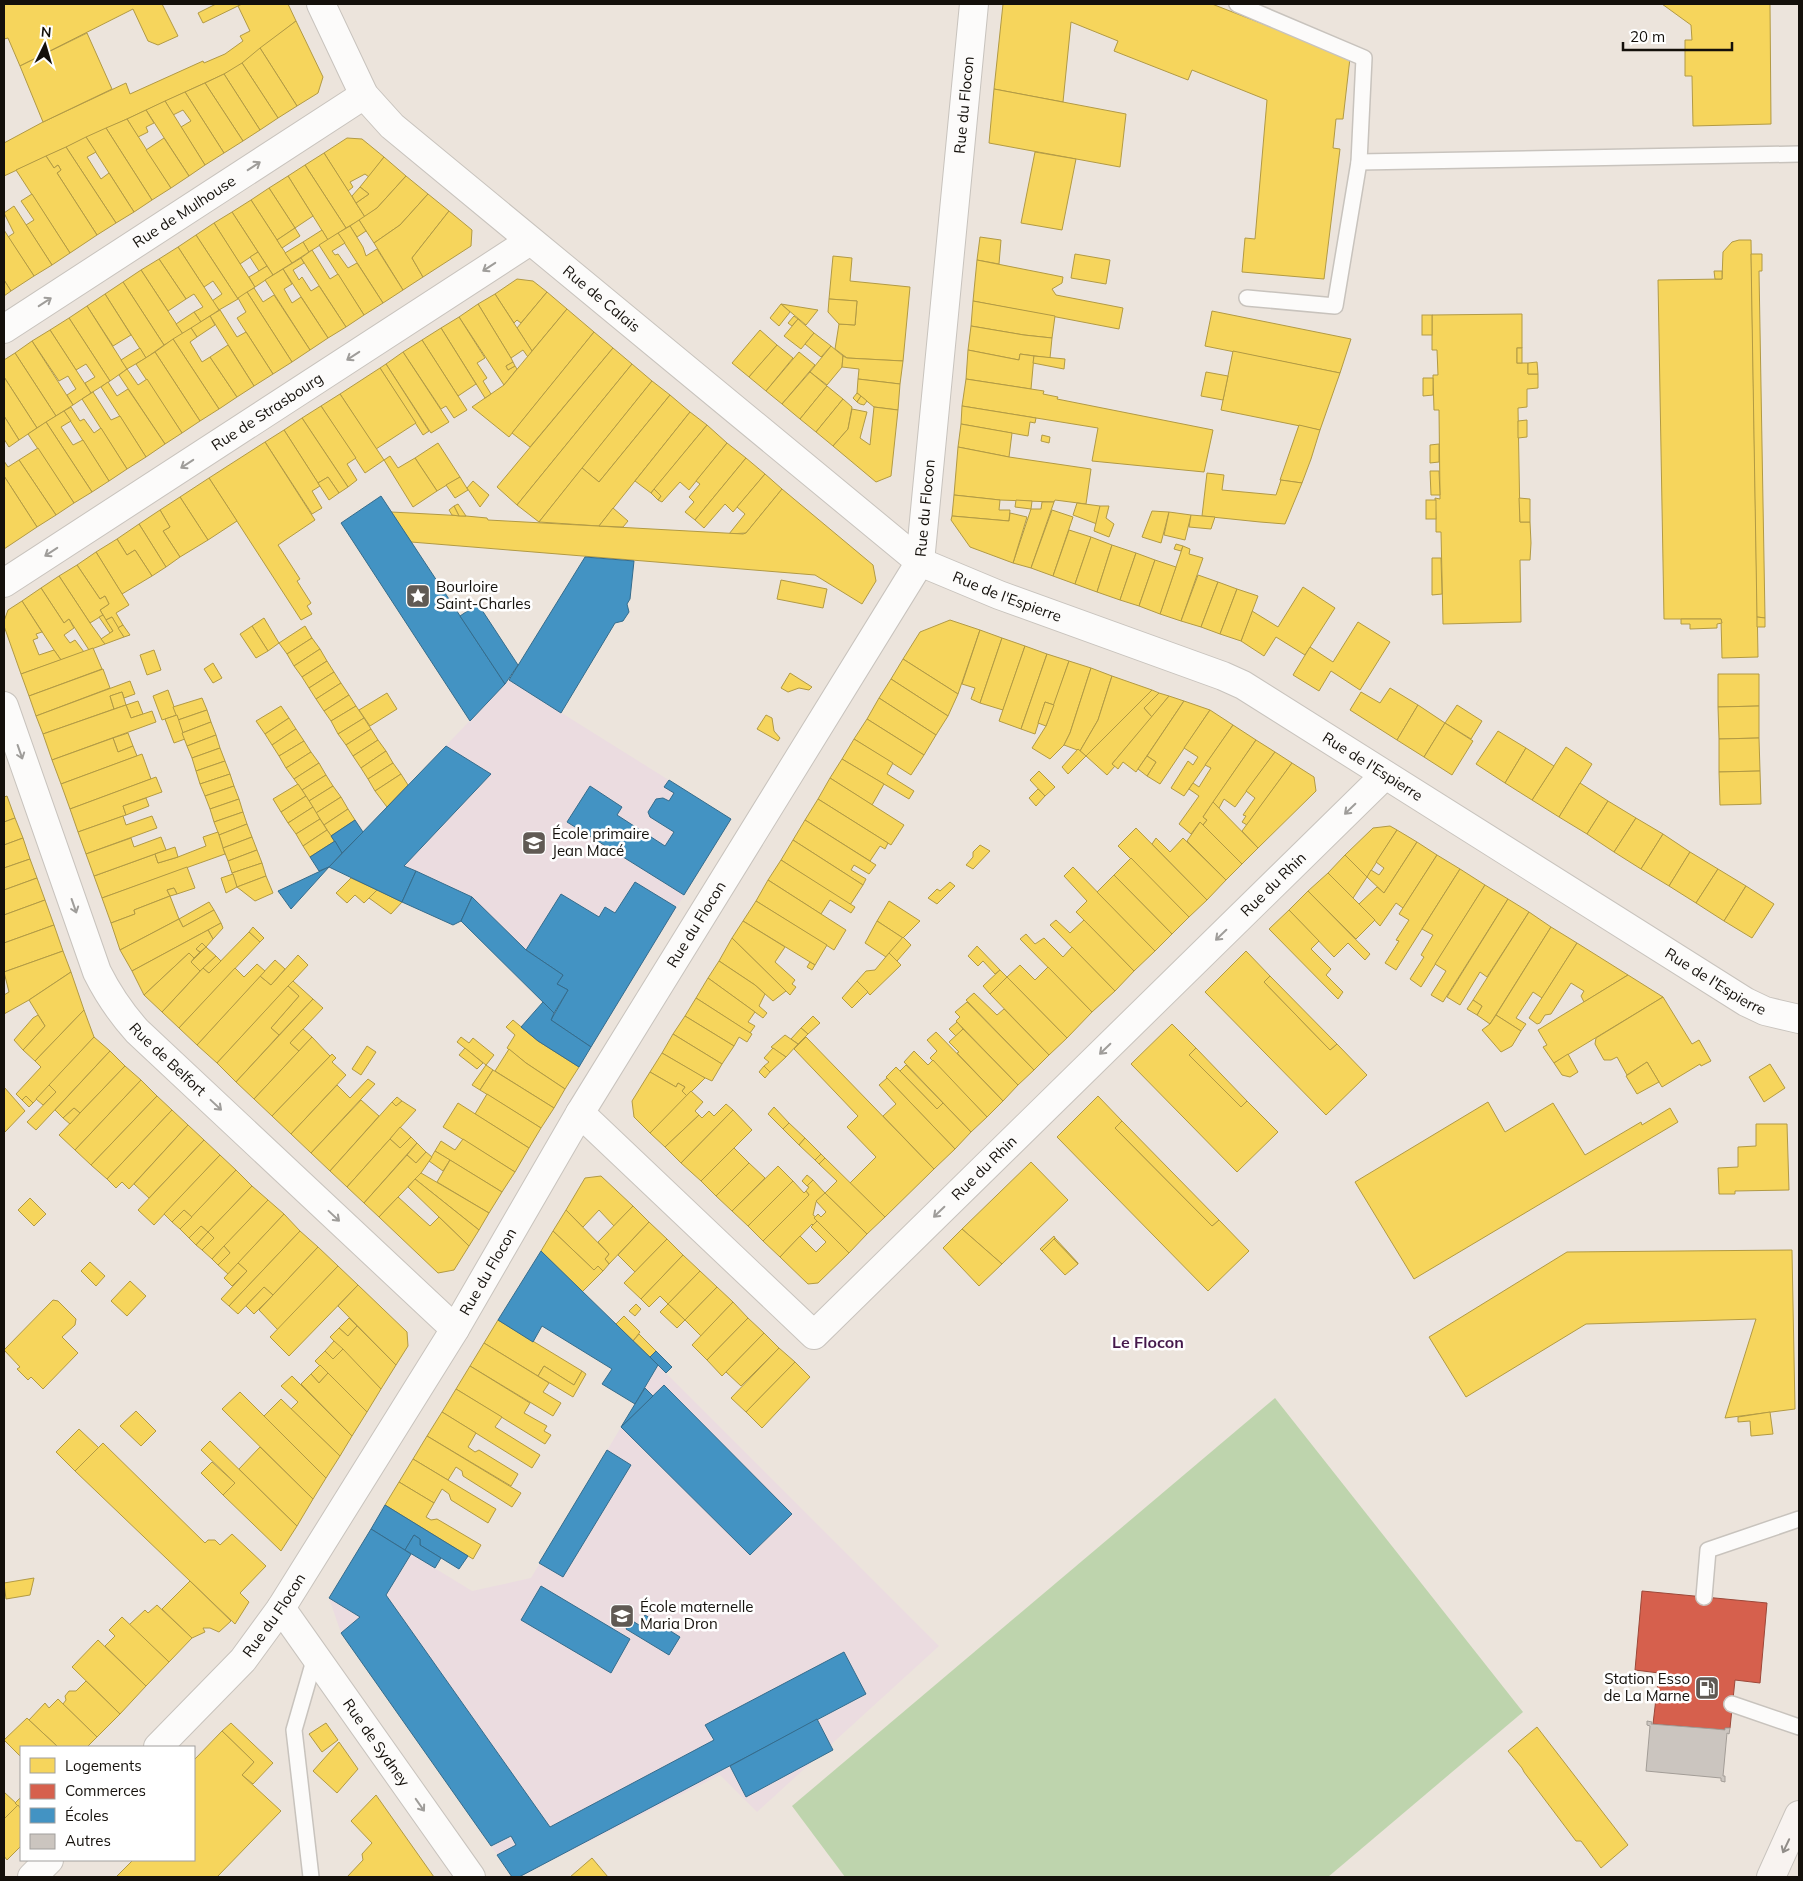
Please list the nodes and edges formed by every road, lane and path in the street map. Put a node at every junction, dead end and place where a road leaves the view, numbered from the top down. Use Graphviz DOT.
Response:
graph roads {
  1 [pos="321,4"];
  2 [pos="974,4"];
  3 [pos="1237,4"];
  4 [pos="364,95"];
  5 [pos="1799,154"];
  6 [pos="1360,162"];
  7 [pos="530,241"];
  8 [pos="1247,298"];
  9 [pos="4,329"];
  10 [pos="920,562"];
  11 [pos="4,583"];
  12 [pos="4,706"];
  13 [pos="1385,775"];
  14 [pos="1799,1019"];
  15 [pos="580,1113"];
  16 [pos="455,1329"];
  17 [pos="1799,1519"];
  18 [pos="1704,1597"];
  19 [pos="281,1608"];
  20 [pos="314,1657"];
  21 [pos="1732,1704"];
  22 [pos="1799,1727"];
  23 [pos="159,1746"];
  24 [pos="1799,1815"];
  25 [pos="48,1861"];
  26 [pos="32,1877"];
  27 [pos="311,1877"];
  28 [pos="471,1877"];
  29 [pos="1771,1877"];
  1 -- 4 [label="street, Rue de Calais"];
  2 -- 10 [label="street, Rue du Flocon"];
  3 -- 6 [label="lane"];
  4 -- 7 [label="street, Rue de Calais"];
  9 -- 4 [label="street, Rue de Mulhouse, one-way"];
  5 -- 6 [label="lane"];
  6 -- 8 [label="lane"];
  7 -- 10 [label="street, Rue de Calais"];
  7 -- 11 [label="street, Rue de Strasbourg, one-way"];
  10 -- 13 [label="street, Rue de l'Espierre"];
  10 -- 15 [label="street, Rue du Flocon"];
  12 -- 16 [label="street, Rue de Belfort, one-way"];
  13 -- 14 [label="street, Rue de l'Espierre"];
  13 -- 15 [label="street, Rue du Rhin, one-way"];
  15 -- 16 [label="street, Rue du Flocon"];
  16 -- 19 [label="street, Rue du Flocon"];
  17 -- 18 [label="lane"];
  19 -- 20 [label="street, Rue de Sydney"];
  19 -- 23 [label="street, Rue du Flocon"];
  20 -- 27 [label="lane"];
  20 -- 28 [label="street, Rue de Sydney, one-way"];
  21 -- 22 [label="lane"];
  24 -- 29 [label="main road, one-way"];
  25 -- 26 [label="street"];
}
